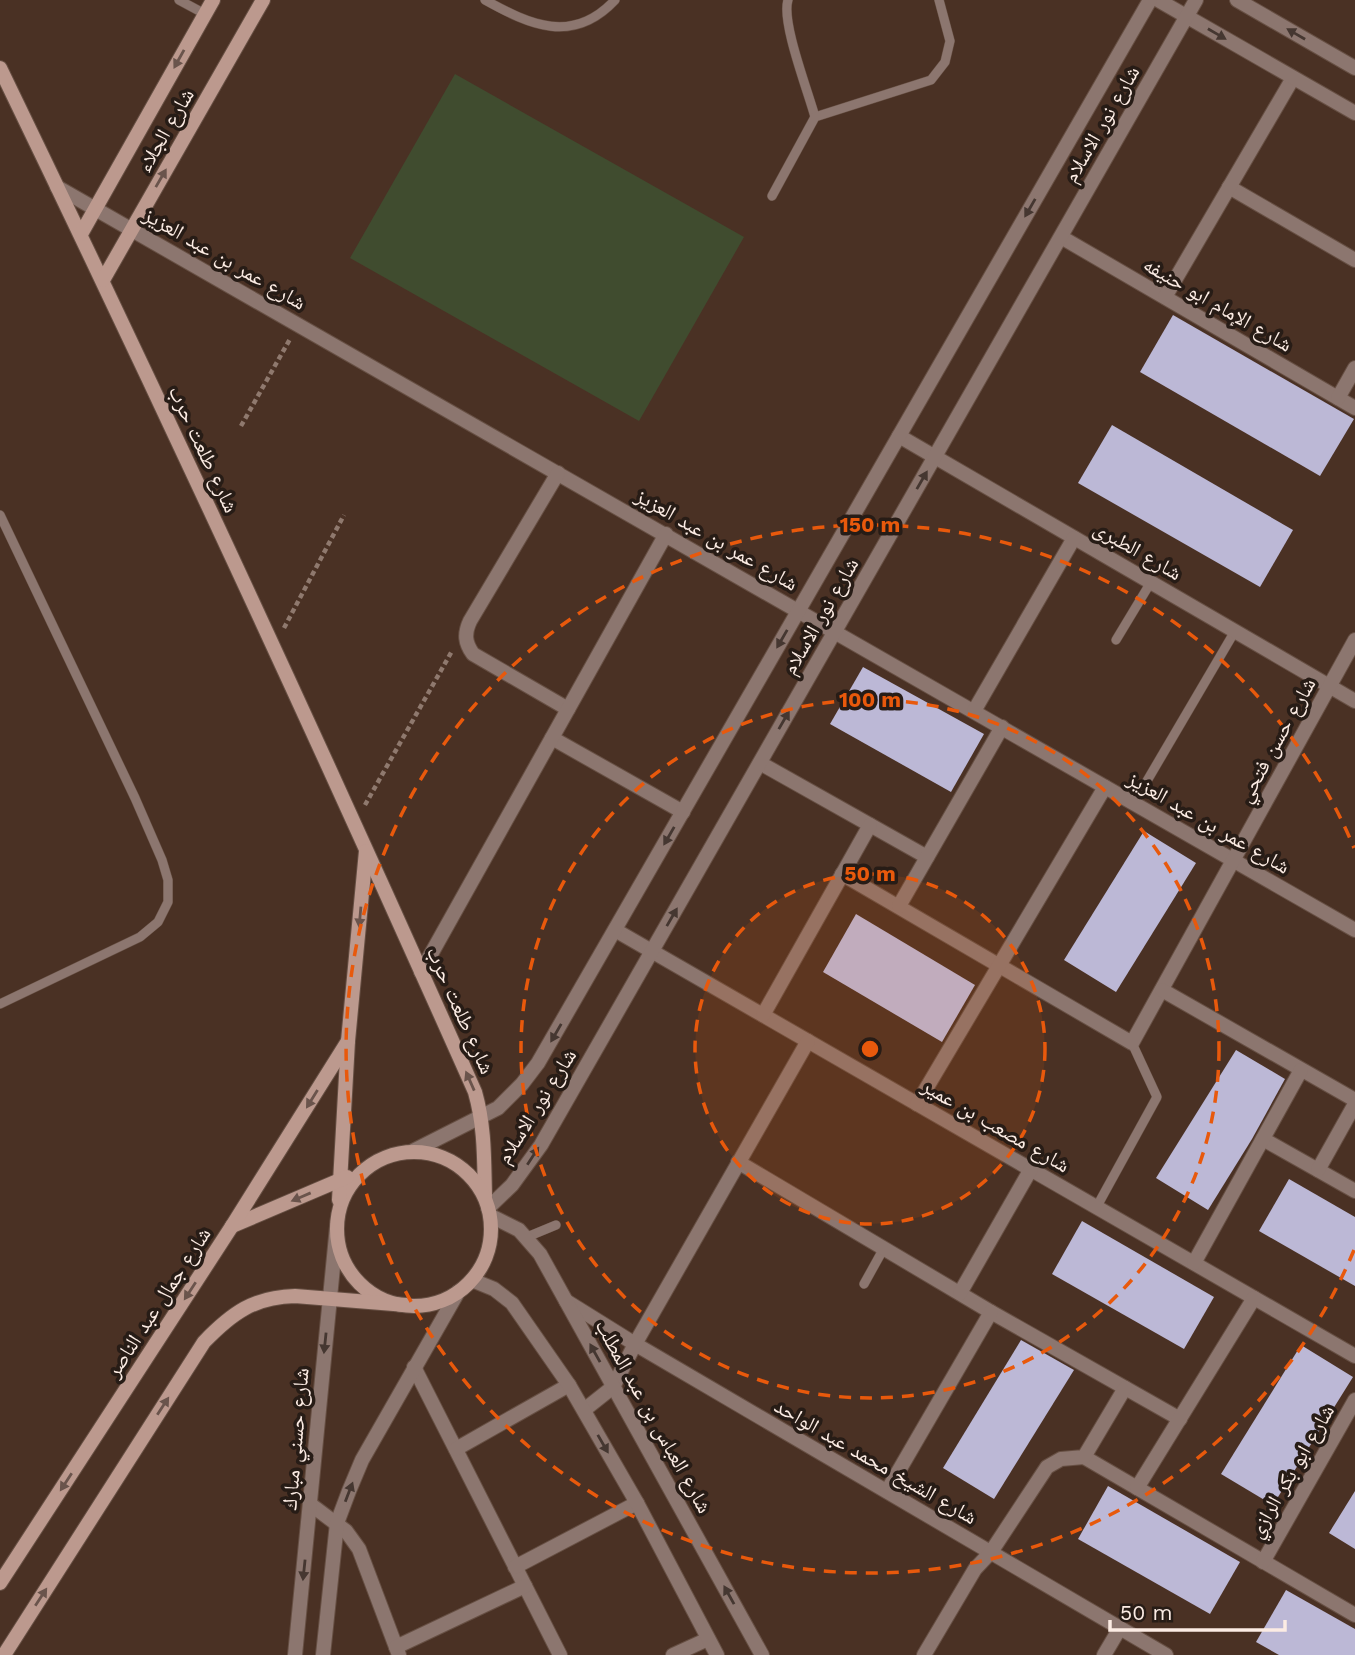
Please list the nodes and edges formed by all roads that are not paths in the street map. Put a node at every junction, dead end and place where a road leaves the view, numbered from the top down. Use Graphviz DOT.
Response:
graph roads {
  1 [pos="179,0"];
  2 [pos="213,0"];
  3 [pos="263,0"];
  4 [pos="485,0"];
  5 [pos="615,0"];
  6 [pos="788,0"];
  7 [pos="939,0"];
  8 [pos="1150,0"];
  9 [pos="1158,0"];
  10 [pos="1196,0"];
  11 [pos="1237,0"];
  12 [pos="205,14"];
  13 [pos="1186,16"];
  14 [pos="0,68"];
  15 [pos="1355,68"];
  16 [pos="1293,78"];
  17 [pos="1355,113"];
  18 [pos="816,117"];
  19 [pos="57,187"];
  20 [pos="1229,187"];
  21 [pos="772,196"];
  22 [pos="96,208"];
  23 [pos="133,229"];
  24 [pos="80,234"];
  25 [pos="1061,237"];
  26 [pos="1355,260"];
  27 [pos="103,280"];
  28 [pos="1165,297"];
  29 [pos="1355,368"];
  30 [pos="1338,398"];
  31 [pos="1355,408"];
  32 [pos="899,436"];
  33 [pos="935,457"];
  34 [pos="558,472"];
  35 [pos="0,515"];
  36 [pos="666,534"];
  37 [pos="1074,538"];
  38 [pos="1151,582"];
  39 [pos="799,610"];
  40 [pos="835,631"];
  41 [pos="1235,631"];
  42 [pos="1116,640"];
  43 [pos="1355,640"];
  44 [pos="1330,686"];
  45 [pos="1355,701"];
  46 [pos="568,709"];
  47 [pos="974,711"];
  48 [pos="1002,727"];
  49 [pos="552,738"];
  50 [pos="760,763"];
  51 [pos="1105,787"];
  52 [pos="1134,803"];
  53 [pos="683,812"];
  54 [pos="870,825"];
  55 [pos="366,849"];
  56 [pos="927,857"];
  57 [pos="1233,860"];
  58 [pos="842,874"];
  59 [pos="899,906"];
  60 [pos="615,930"];
  61 [pos="1355,930"];
  62 [pos="652,951"];
  63 [pos="999,965"];
  64 [pos="421,972"];
  65 [pos="1162,990"];
  66 [pos="0,1004"];
  67 [pos="763,1015"];
  68 [pos="348,1041"];
  69 [pos="808,1041"];
  70 [pos="1132,1043"];
  71 [pos="1301,1070"];
  72 [pos="1355,1102"];
  73 [pos="917,1104"];
  74 [pos="482,1116"];
  75 [pos="1263,1139"];
  76 [pos="413,1151"];
  77 [pos="738,1162"];
  78 [pos="1031,1169"];
  79 [pos="364,1170"];
  80 [pos="1318,1170"];
  81 [pos="340,1180"];
  82 [pos="1355,1191"];
  83 [pos="488,1207"];
  84 [pos="1096,1208"];
  85 [pos="338,1219"];
  86 [pos="556,1225"];
  87 [pos="232,1226"];
  88 [pos="527,1237"];
  89 [pos="884,1248"];
  90 [pos="1194,1263"];
  91 [pos="472,1280"];
  92 [pos="864,1284"];
  93 [pos="458,1292"];
  94 [pos="960,1293"];
  95 [pos="329,1298"];
  96 [pos="1254,1298"];
  97 [pos="566,1301"];
  98 [pos="406,1305"];
  99 [pos="991,1311"];
  100 [pos="635,1344"];
  101 [pos="1355,1356"];
  102 [pos="414,1367"];
  103 [pos="569,1385"];
  104 [pos="614,1387"];
  105 [pos="1125,1388"];
  106 [pos="1355,1400"];
  107 [pos="584,1410"];
  108 [pos="1180,1419"];
  109 [pos="456,1449"];
  110 [pos="1084,1458"];
  111 [pos="1137,1488"];
  112 [pos="887,1491"];
  113 [pos="637,1503"];
  114 [pos="310,1504"];
  115 [pos="337,1523"];
  116 [pos="991,1552"];
  117 [pos="1264,1562"];
  118 [pos="515,1567"];
  119 [pos="0,1583"];
  120 [pos="525,1586"];
  121 [pos="1355,1615"];
  122 [pos="1120,1628"];
  123 [pos="708,1639"];
  124 [pos="397,1651"];
  125 [pos="5,1652"];
  126 [pos="295,1655"];
  127 [pos="323,1655"];
  128 [pos="560,1655"];
  129 [pos="673,1655"];
  130 [pos="717,1655"];
  131 [pos="762,1655"];
  132 [pos="923,1655"];
  133 [pos="1104,1655"];
  134 [pos="1166,1655"];
  1 -- 12 [label="lane"];
  2 -- 12 [label="main road, شارع الجلاء"];
  23 -- 3 [label="main road, شارع الجلاء, one-way"];
  4 -- 5 [label="lane"];
  6 -- 18 [label="lane"];
  7 -- 18 [label="lane"];
  8 -- 32 [label="street, شارع نور الاسلام, one-way"];
  9 -- 13 [label="street"];
  10 -- 13 [label="street, شارع نور الاسلام"];
  15 -- 11 [label="street, one-way"];
  12 -- 22 [label="main road, شارع الجلاء, one-way"];
  13 -- 16 [label="street, one-way"];
  13 -- 25 [label="street, شارع نور الاسلام"];
  14 -- 19 [label="main road, شارع طلعت حرب"];
  16 -- 17 [label="street"];
  16 -- 20 [label="street"];
  18 -- 21 [label="lane"];
  19 -- 22 [label="street, شارع عمر بن عبد العزيز"];
  19 -- 24 [label="main road, شارع طلعت حرب"];
  20 -- 26 [label="street"];
  20 -- 28 [label="street"];
  22 -- 23 [label="street, شارع عمر بن عبد العزيز"];
  22 -- 24 [label="main road, شارع الجلاء"];
  23 -- 27 [label="main road, شارع الجلاء"];
  23 -- 34 [label="street, شارع عمر بن عبد العزيز"];
  24 -- 27 [label="main road, شارع طلعت حرب"];
  25 -- 28 [label="street, شارع الإمام ابو حنيفه"];
  25 -- 33 [label="street, شارع نور الاسلام"];
  27 -- 55 [label="main road, شارع طلعت حرب"];
  28 -- 30 [label="street, شارع الإمام ابو حنيفه"];
  29 -- 30 [label="street"];
  30 -- 31 [label="street, شارع الإمام ابو حنيفه"];
  32 -- 33 [label="street, شارع الطبرى"];
  32 -- 39 [label="street, شارع نور الاسلام"];
  33 -- 37 [label="street, شارع الطبرى"];
  40 -- 33 [label="street, شارع نور الاسلام, one-way"];
  34 -- 36 [label="street, شارع عمر بن عبد العزيز"];
  34 -- 46 [label="street"];
  35 -- 66 [label="lane"];
  36 -- 39 [label="street, شارع عمر بن عبد العزيز"];
  36 -- 46 [label="street"];
  37 -- 38 [label="street, شارع الطبرى"];
  37 -- 47 [label="street"];
  38 -- 41 [label="street, شارع الطبرى"];
  38 -- 42 [label="lane"];
  39 -- 40 [label="street, شارع عمر بن عبد العزيز"];
  39 -- 53 [label="street, شارع نور الاسلام, one-way"];
  40 -- 47 [label="street, شارع عمر بن عبد العزيز"];
  50 -- 40 [label="street, شارع نور الاسلام, one-way"];
  41 -- 44 [label="street, شارع الطبرى"];
  41 -- 52 [label="lane"];
  43 -- 44 [label="street, شارع حسن فتحي"];
  44 -- 45 [label="street, شارع الطبرى"];
  44 -- 57 [label="street, شارع حسن فتحي"];
  46 -- 49 [label="street"];
  47 -- 48 [label="street, شارع عمر بن عبد العزيز"];
  48 -- 51 [label="street, شارع عمر بن عبد العزيز"];
  48 -- 56 [label="street"];
  49 -- 53 [label="street"];
  49 -- 64 [label="street"];
  50 -- 54 [label="street"];
  62 -- 50 [label="street, شارع نور الاسلام, one-way"];
  51 -- 52 [label="street, شارع عمر بن عبد العزيز"];
  51 -- 63 [label="street"];
  52 -- 57 [label="street, شارع عمر بن عبد العزيز"];
  53 -- 60 [label="street, شارع نور الاسلام, one-way"];
  54 -- 56 [label="street"];
  54 -- 58 [label="street"];
  55 -- 64 [label="main road, شارع طلعت حرب"];
  55 -- 68 [label="main road, one-way"];
  56 -- 59 [label="street"];
  57 -- 61 [label="street, شارع عمر بن عبد العزيز"];
  57 -- 65 [label="street, شارع حسن فتحي"];
  58 -- 59 [label="street"];
  58 -- 67 [label="street"];
  59 -- 63 [label="street"];
  60 -- 62 [label="street, شارع مصعب بن عمير"];
  60 -- 74 [label="street, شارع نور الاسلام, one-way"];
  62 -- 67 [label="street, شارع مصعب بن عمير"];
  83 -- 62 [label="street, شارع نور الاسلام, one-way"];
  63 -- 70 [label="street"];
  63 -- 73 [label="street"];
  74 -- 64 [label="main road, شارع طلعت حرب, one-way"];
  65 -- 70 [label="street, شارع حسن فتحي"];
  65 -- 71 [label="street"];
  67 -- 69 [label="street, شارع مصعب بن عمير"];
  68 -- 81 [label="main road"];
  68 -- 87 [label="main road, شارع جمال عبد الناصر, one-way"];
  69 -- 73 [label="street, شارع مصعب بن عمير"];
  69 -- 77 [label="street"];
  70 -- 84 [label="lane"];
  71 -- 72 [label="street"];
  71 -- 75 [label="street"];
  72 -- 80 [label="street"];
  73 -- 78 [label="street, شارع مصعب بن عمير"];
  74 -- 76 [label="street, شارع نور الاسلام"];
  74 -- 83 [label="main road, شارع طلعت حرب"];
  75 -- 80 [label="street"];
  75 -- 90 [label="street"];
  76 -- 79 [label="main road"];
  76 -- 83 [label="main road"];
  77 -- 89 [label="street"];
  77 -- 100 [label="street"];
  78 -- 84 [label="street, شارع مصعب بن عمير"];
  78 -- 94 [label="street"];
  79 -- 81 [label="main road"];
  79 -- 85 [label="main road"];
  80 -- 82 [label="street"];
  81 -- 85 [label="main road"];
  81 -- 87 [label="main road, one-way"];
  83 -- 88 [label="street, شارع العباس بن عبد المطلب"];
  83 -- 91 [label="main road"];
  84 -- 90 [label="street, شارع مصعب بن عمير"];
  85 -- 95 [label="street, شارع حسني مبارك"];
  85 -- 98 [label="main road"];
  86 -- 88 [label="lane"];
  87 -- 119 [label="main road, شارع جمال عبد الناصر, one-way"];
  88 -- 97 [label="street, شارع العباس بن عبد المطلب"];
  89 -- 92 [label="lane"];
  89 -- 94 [label="street"];
  90 -- 96 [label="street, شارع مصعب بن عمير"];
  91 -- 93 [label="main road"];
  91 -- 103 [label="street"];
  93 -- 98 [label="main road"];
  93 -- 102 [label="street"];
  94 -- 99 [label="street"];
  95 -- 98 [label="main road"];
  95 -- 114 [label="street, شارع حسني مبارك, one-way"];
  125 -- 95 [label="main road, one-way"];
  96 -- 101 [label="street, شارع مصعب بن عمير"];
  96 -- 108 [label="street"];
  97 -- 100 [label="street, شارع الشيخ محمد عبد الواحد"];
  104 -- 97 [label="street, شارع العباس بن عبد المطلب, one-way"];
  99 -- 105 [label="street"];
  99 -- 112 [label="street"];
  100 -- 104 [label="street"];
  100 -- 112 [label="street, شارع الشيخ محمد عبد الواحد"];
  102 -- 109 [label="street"];
  115 -- 102 [label="street, one-way"];
  103 -- 107 [label="street"];
  103 -- 109 [label="street"];
  104 -- 107 [label="street"];
  131 -- 104 [label="street, شارع العباس بن عبد المطلب, one-way"];
  105 -- 108 [label="street"];
  105 -- 110 [label="street"];
  106 -- 117 [label="street, شارع ابو بكر الرازي"];
  107 -- 113 [label="street, one-way"];
  108 -- 111 [label="street"];
  109 -- 118 [label="street"];
  110 -- 111 [label="street"];
  110 -- 116 [label="street"];
  111 -- 117 [label="street"];
  112 -- 116 [label="street, شارع الشيخ محمد عبد الواحد"];
  113 -- 118 [label="street"];
  113 -- 123 [label="street"];
  114 -- 115 [label="street"];
  114 -- 126 [label="street, شارع حسني مبارك, one-way"];
  115 -- 124 [label="street"];
  115 -- 127 [label="street"];
  116 -- 122 [label="street, شارع الشيخ محمد عبد الواحد"];
  116 -- 132 [label="street"];
  117 -- 121 [label="street"];
  118 -- 120 [label="street"];
  120 -- 124 [label="street"];
  120 -- 128 [label="street"];
  122 -- 133 [label="street"];
  122 -- 134 [label="street, شارع الشيخ محمد عبد الواحد"];
  123 -- 129 [label="street"];
  123 -- 130 [label="street"];
}
